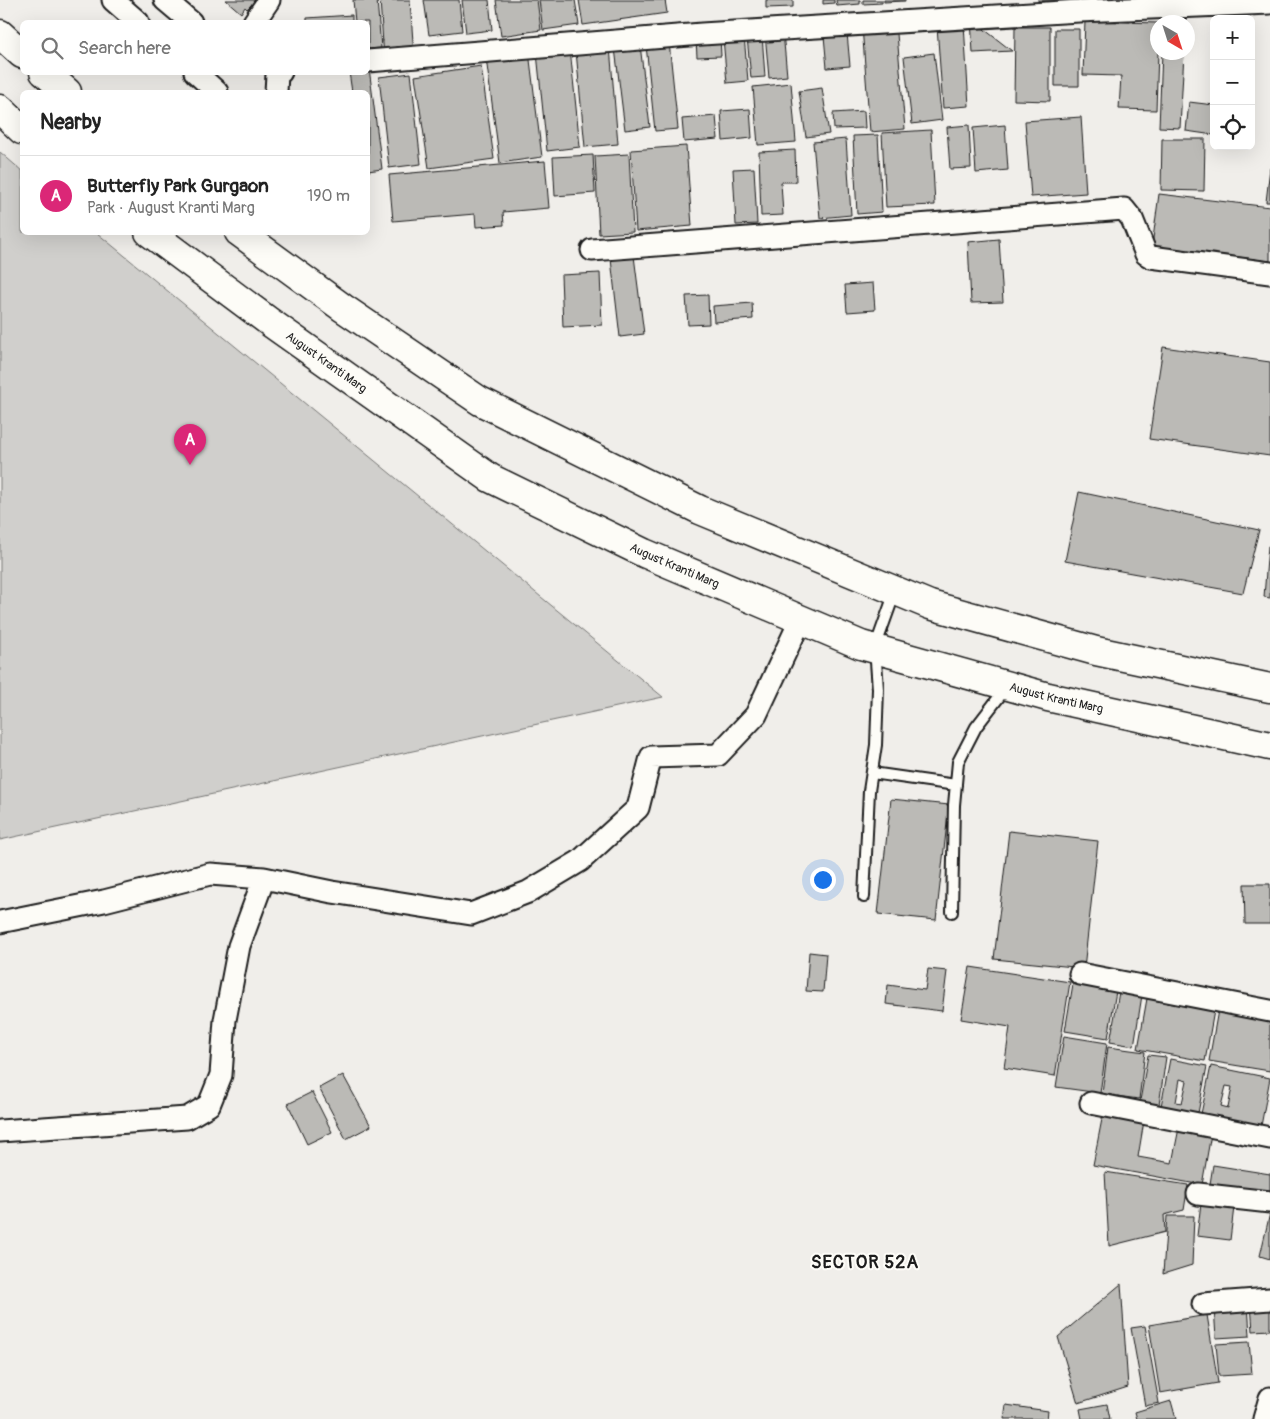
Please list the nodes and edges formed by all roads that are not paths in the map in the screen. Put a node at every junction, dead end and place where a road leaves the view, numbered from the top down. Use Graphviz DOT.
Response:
graph roads {
  1 [pos="113,0"];
  2 [pos="165,0"];
  3 [pos="269,0"];
  4 [pos="1270,3"];
  5 [pos="136,20"];
  6 [pos="189,20"];
  7 [pos="255,20"];
  8 [pos="0,34"];
  9 [pos="20,52"];
  10 [pos="370,61"];
  11 [pos="47,75"];
  12 [pos="198,75"];
  13 [pos="277,75"];
  14 [pos="65,90"];
  15 [pos="215,90"];
  16 [pos="276,90"];
  17 [pos="0,109"];
  18 [pos="20,128"];
  19 [pos="153,235"];
  20 [pos="247,235"];
  21 [pos="263,241"];
  22 [pos="592,250"];
  23 [pos="1270,273"];
  24 [pos="895,591"];
  25 [pos="800,619"];
  26 [pos="876,648"];
  27 [pos="1008,685"];
  28 [pos="1270,688"];
  29 [pos="1270,746"];
  30 [pos="872,773"];
  31 [pos="956,785"];
  32 [pos="264,878"];
  33 [pos="864,897"];
  34 [pos="952,912"];
  35 [pos="0,922"];
  36 [pos="1080,974"];
  37 [pos="1270,1010"];
  38 [pos="1091,1102"];
  39 [pos="0,1131"];
  40 [pos="1270,1138"];
  41 [pos="1198,1194"];
  42 [pos="1270,1202"];
  43 [pos="1270,1299"];
  44 [pos="1203,1304"];
  45 [pos="1270,1398"];
  46 [pos="1264,1419"];
  1 -- 5 [label="street"];
  2 -- 6 [label="street"];
  3 -- 7 [label="street"];
  4 -- 10 [label="street"];
  8 -- 9 [label="main road"];
  11 -- 14 [label="main road"];
  12 -- 15 [label="street"];
  13 -- 16 [label="street"];
  17 -- 18 [label="main road"];
  19 -- 25 [label="main road, August Kranti Marg"];
  20 -- 21 [label="main road"];
  21 -- 24 [label="main road"];
  22 -- 23 [label="street"];
  24 -- 26 [label="lane"];
  24 -- 28 [label="main road"];
  25 -- 26 [label="main road, August Kranti Marg"];
  25 -- 32 [label="street"];
  26 -- 27 [label="main road, August Kranti Marg"];
  26 -- 30 [label="lane"];
  27 -- 29 [label="main road, August Kranti Marg"];
  27 -- 31 [label="lane"];
  30 -- 31 [label="lane"];
  30 -- 33 [label="lane"];
  31 -- 34 [label="lane"];
  32 -- 35 [label="street"];
  32 -- 39 [label="street"];
  36 -- 37 [label="street"];
  38 -- 40 [label="street"];
  41 -- 42 [label="street"];
  43 -- 44 [label="street"];
  45 -- 46 [label="street"];
}
